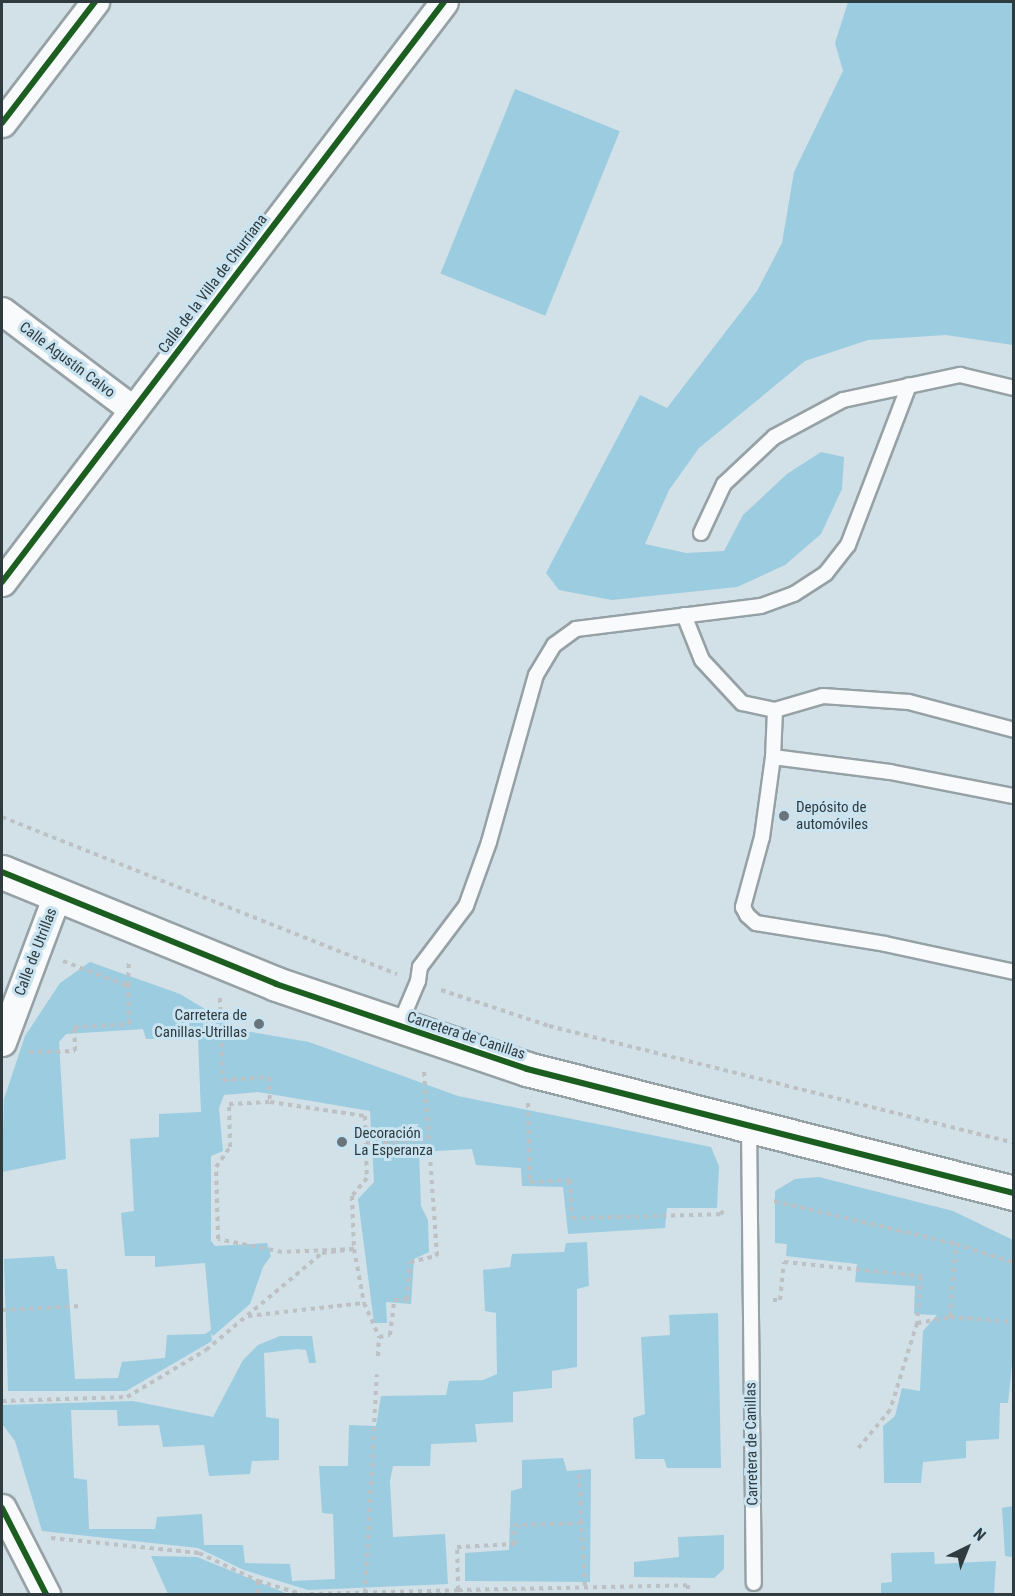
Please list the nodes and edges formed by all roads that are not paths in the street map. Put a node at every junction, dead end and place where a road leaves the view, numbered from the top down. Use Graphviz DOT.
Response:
graph roads {
  1 [pos="95,2"];
  2 [pos="444,2"];
  3 [pos="2,123"];
  4 [pos="2,311"];
  5 [pos="909,385"];
  6 [pos="1014,388"];
  7 [pos="132,410"];
  8 [pos="701,533"];
  9 [pos="2,582"];
  10 [pos="684,615"];
  11 [pos="775,710"];
  12 [pos="1014,730"];
  13 [pos="773,757"];
  14 [pos="1014,796"];
  15 [pos="2,872"];
  16 [pos="57,895"];
  17 [pos="1014,972"];
  18 [pos="410,1031"];
  19 [pos="12,1047"];
  20 [pos="749,1125"];
  21 [pos="974,1183"];
  22 [pos="1014,1193"];
  23 [pos="1014,1203"];
  24 [pos="2,1508"];
  25 [pos="754,1583"];
  26 [pos="46,1594"];
  1 -- 3 [label="street"];
  2 -- 7 [label="street, Calle de la Villa de Churriana"];
  4 -- 7 [label="street, Calle Agustín Calvo"];
  5 -- 6 [label="lane"];
  5 -- 8 [label="lane"];
  5 -- 10 [label="lane"];
  7 -- 9 [label="street, Calle de la Villa de Churriana"];
  10 -- 11 [label="lane"];
  10 -- 18 [label="lane"];
  11 -- 12 [label="lane"];
  11 -- 13 [label="lane"];
  13 -- 14 [label="lane"];
  13 -- 17 [label="lane"];
  15 -- 16 [label="street, Carretera de Canillas"];
  16 -- 18 [label="street, Carretera de Canillas"];
  16 -- 19 [label="street, Calle de Utrillas"];
  18 -- 20 [label="street, Carretera de Canillas"];
  20 -- 21 [label="street, Carretera de Canillas"];
  20 -- 25 [label="lane, Carretera de Canillas"];
  21 -- 22 [label="street, Carretera de Canillas"];
  21 -- 23 [label="street, Carretera de Canillas"];
  24 -- 26 [label="street"];
}
